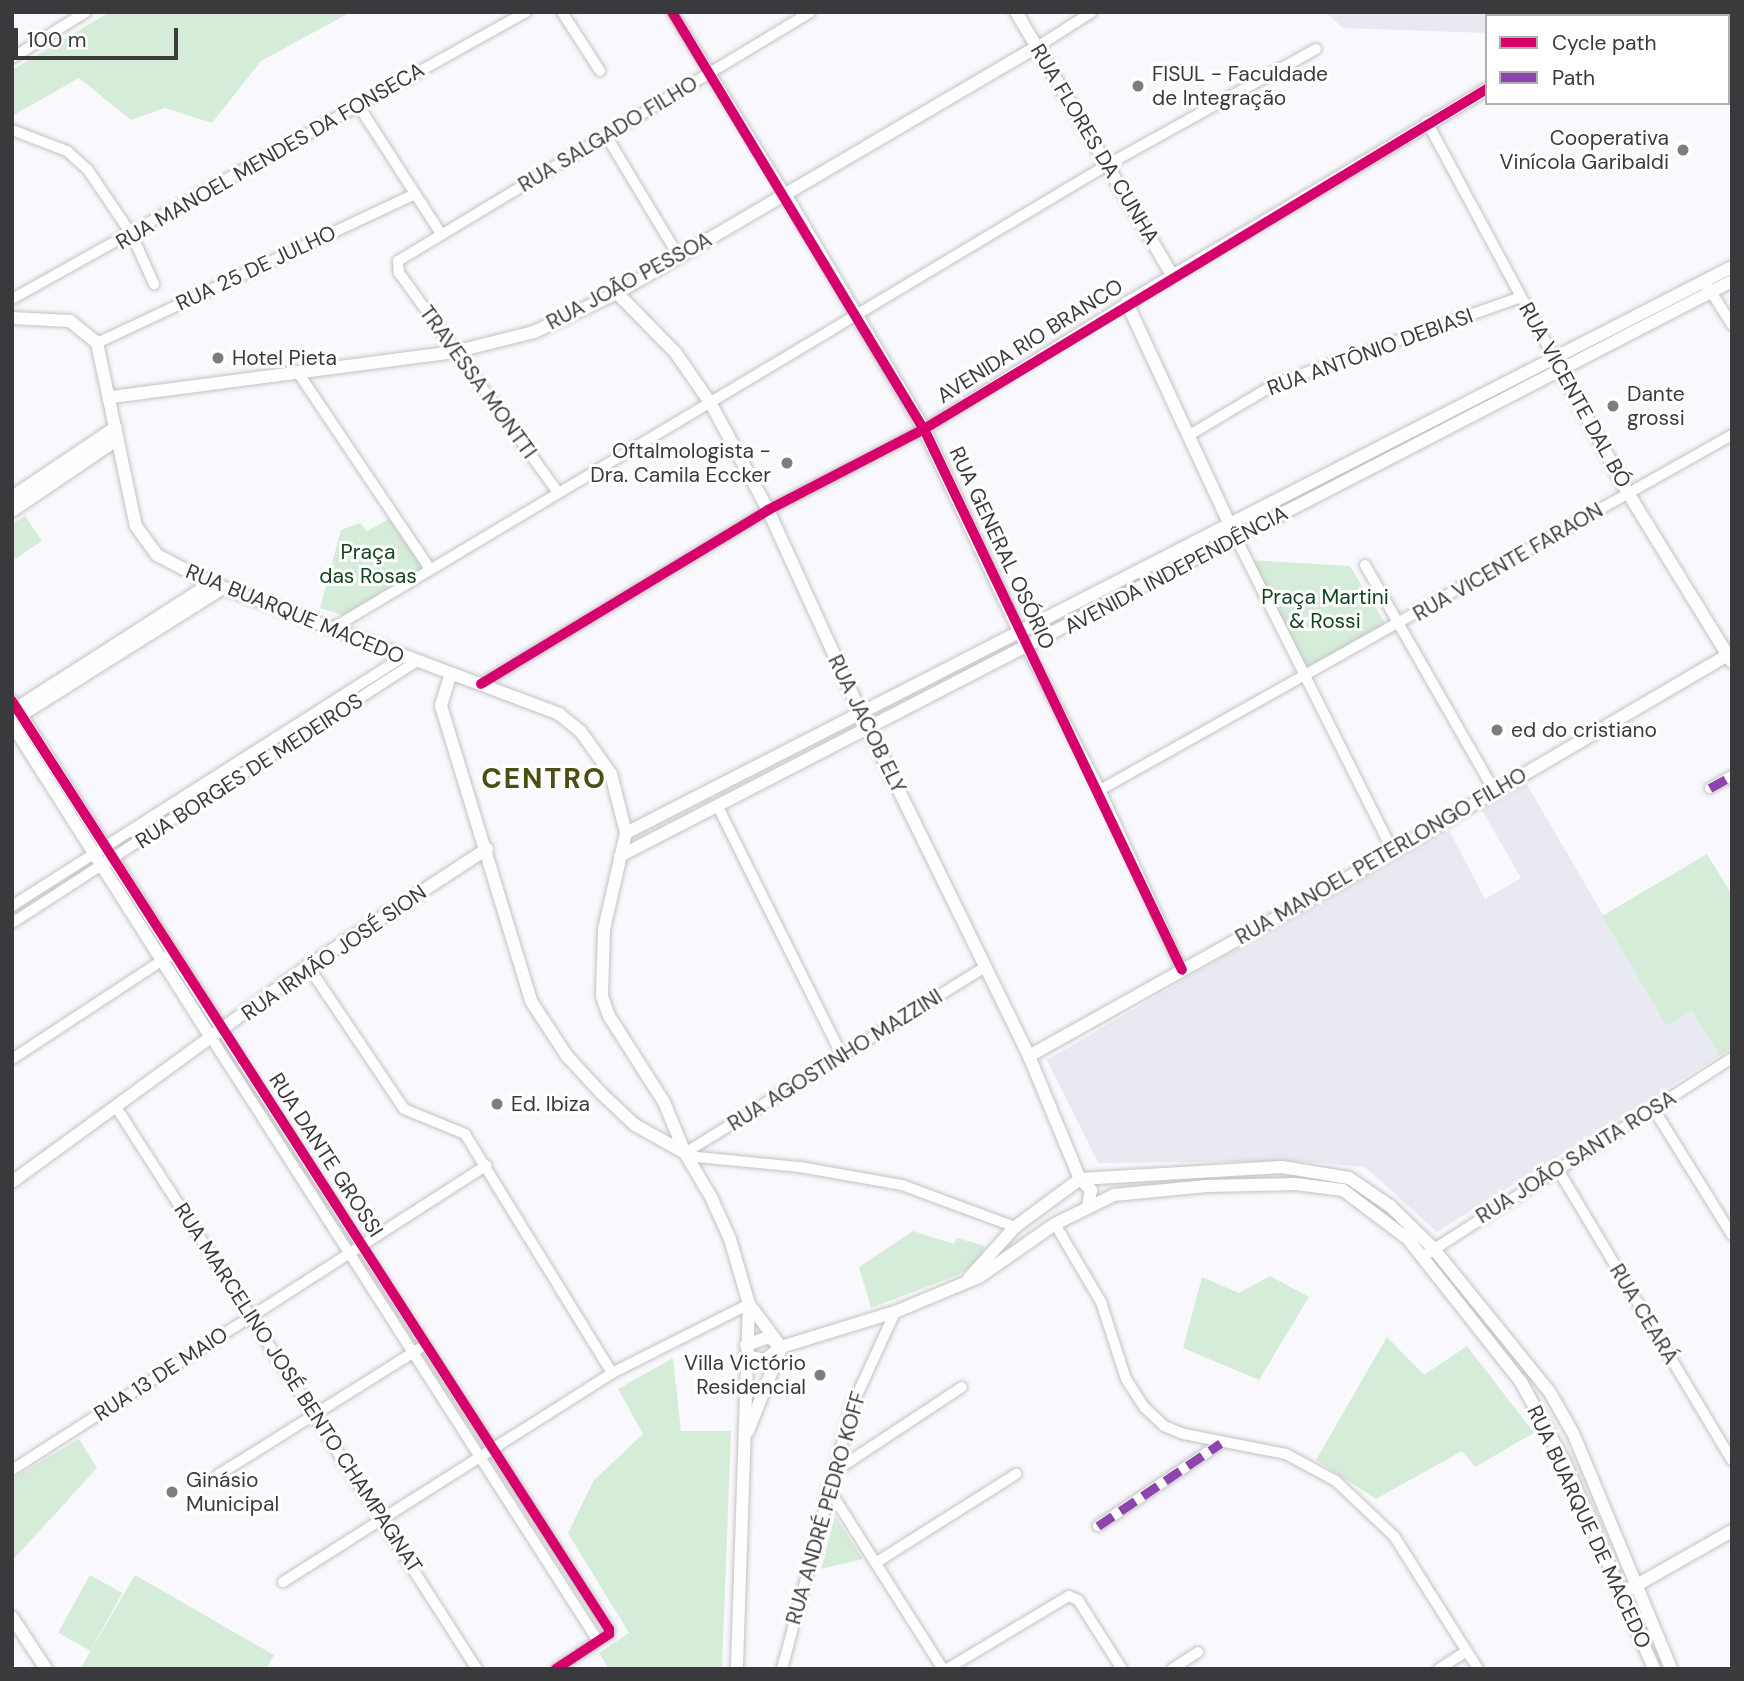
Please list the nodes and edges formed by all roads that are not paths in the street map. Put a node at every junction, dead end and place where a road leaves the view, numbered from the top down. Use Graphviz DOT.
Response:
graph roads {
  1 [pos="86,12"];
  2 [pos="526,12"];
  3 [pos="562,12"];
  4 [pos="672,12"];
  5 [pos="810,12"];
  6 [pos="1016,12"];
  7 [pos="1092,12"];
  8 [pos="1037,47"];
  9 [pos="1316,49"];
  10 [pos="12,58"];
  11 [pos="600,71"];
  12 [pos="710,72"];
  13 [pos="1485,90"];
  14 [pos="358,106"];
  15 [pos="1427,122"];
  16 [pos="12,130"];
  17 [pos="607,137"];
  18 [pos="1107,165"];
  19 [pos="415,194"];
  20 [pos="785,194"];
  21 [pos="440,232"];
  22 [pos="132,235"];
  23 [pos="679,257"];
  24 [pos="1732,267"];
  25 [pos="399,273"];
  26 [pos="1173,276"];
  27 [pos="1732,281"];
  28 [pos="154,284"];
  29 [pos="1708,287"];
  30 [pos="617,293"];
  31 [pos="1521,297"];
  32 [pos="12,299"];
  33 [pos="1127,303"];
  34 [pos="858,317"];
  35 [pos="12,318"];
  36 [pos="1732,325"];
  37 [pos="97,342"];
  38 [pos="454,352"];
  39 [pos="1554,358"];
  40 [pos="1560,370"];
  41 [pos="297,371"];
  42 [pos="112,397"];
  43 [pos="711,404"];
  44 [pos="925,429"];
  45 [pos="117,433"];
  46 [pos="1732,435"];
  47 [pos="1188,436"];
  48 [pos="557,491"];
  49 [pos="1628,494"];
  50 [pos="13,506"];
  51 [pos="768,510"];
  52 [pos="1230,524"];
  53 [pos="1236,538"];
  54 [pos="1365,565"];
  55 [pos="430,569"];
  56 [pos="217,586"];
  57 [pos="1399,624"];
  58 [pos="333,628"];
  59 [pos="1020,632"];
  60 [pos="1027,648"];
  61 [pos="1730,656"];
  62 [pos="401,658"];
  63 [pos="414,663"];
  64 [pos="450,676"];
  65 [pos="1305,678"];
  66 [pos="481,684"];
  67 [pos="15,714"];
  68 [pos="862,715"];
  69 [pos="869,728"];
  70 [pos="244,761"];
  71 [pos="251,772"];
  72 [pos="1732,776"];
  73 [pos="1710,788"];
  74 [pos="1100,790"];
  75 [pos="1494,790"];
  76 [pos="717,805"];
  77 [pos="626,833"];
  78 [pos="487,849"];
  79 [pos="1393,851"];
  80 [pos="103,856"];
  81 [pos="620,856"];
  82 [pos="12,906"];
  83 [pos="12,923"];
  84 [pos="167,957"];
  85 [pos="308,966"];
  86 [pos="985,967"];
  87 [pos="1182,970"];
  88 [pos="222,1030"];
  89 [pos="212,1039"];
  90 [pos="842,1056"];
  91 [pos="1029,1056"];
  92 [pos="1732,1058"];
  93 [pos="12,1059"];
  94 [pos="117,1107"];
  95 [pos="1653,1108"];
  96 [pos="686,1155"];
  97 [pos="487,1165"];
  98 [pos="1557,1168"];
  99 [pos="1080,1178"];
  100 [pos="13,1179"];
  101 [pos="321,1183"];
  102 [pos="310,1190"];
  103 [pos="1049,1198"];
  104 [pos="1088,1205"];
  105 [pos="1055,1224"];
  106 [pos="1015,1227"];
  107 [pos="1732,1235"];
  108 [pos="361,1246"];
  109 [pos="1433,1248"];
  110 [pos="351,1252"];
  111 [pos="1422,1257"];
  112 [pos="964,1283"];
  113 [pos="749,1304"];
  114 [pos="895,1312"];
  115 [pos="251,1316"];
  116 [pos="426,1344"];
  117 [pos="781,1348"];
  118 [pos="746,1350"];
  119 [pos="415,1351"];
  120 [pos="612,1373"];
  121 [pos="962,1387"];
  122 [pos="317,1413"];
  123 [pos="745,1437"];
  124 [pos="1221,1443"];
  125 [pos="492,1449"];
  126 [pos="481,1455"];
  127 [pos="1732,1460"];
  128 [pos="12,1470"];
  129 [pos="835,1471"];
  130 [pos="1016,1474"];
  131 [pos="218,1475"];
  132 [pos="828,1488"];
  133 [pos="383,1517"];
  134 [pos="1098,1526"];
  135 [pos="1732,1531"];
  136 [pos="877,1562"];
  137 [pos="283,1581"];
  138 [pos="1636,1587"];
  139 [pos="1621,1594"];
  140 [pos="12,1617"];
  141 [pos="598,1641"];
  142 [pos="1467,1651"];
  143 [pos="1198,1652"];
  144 [pos="46,1669"];
  145 [pos="477,1669"];
  146 [pos="556,1669"];
  147 [pos="737,1669"];
  148 [pos="782,1669"];
  149 [pos="945,1669"];
  150 [pos="1122,1669"];
  151 [pos="1171,1669"];
  152 [pos="1439,1669"];
  153 [pos="1478,1669"];
  154 [pos="1654,1669"];
  155 [pos="1671,1669"];
  1 -- 10 [label="street"];
  2 -- 14 [label="street, RUA MANOEL MENDES DA FONSECA"];
  3 -- 11 [label="street"];
  4 -- 12 [label="street, RUA GENERAL OSÓRIO"];
  5 -- 12 [label="street, RUA SALGADO FILHO"];
  6 -- 8 [label="main road, RUA FLORES DA CUNHA"];
  7 -- 8 [label="street, RUA JOÃO PESSOA"];
  8 -- 18 [label="main road, RUA FLORES DA CUNHA"];
  8 -- 20 [label="main road, RUA JOÃO PESSOA"];
  9 -- 18 [label="street"];
  12 -- 17 [label="street, RUA SALGADO FILHO"];
  12 -- 20 [label="street, RUA GENERAL OSÓRIO"];
  13 -- 15 [label="main road, AVENIDA RIO BRANCO"];
  14 -- 19 [label="street"];
  14 -- 22 [label="street, RUA MANOEL MENDES DA FONSECA"];
  15 -- 26 [label="main road, AVENIDA RIO BRANCO"];
  15 -- 31 [label="street, RUA VICENTE DAL BÓ"];
  16 -- 22 [label="street"];
  17 -- 21 [label="street, RUA SALGADO FILHO"];
  17 -- 23 [label="street"];
  18 -- 26 [label="main road, RUA FLORES DA CUNHA"];
  18 -- 34 [label="street"];
  19 -- 21 [label="street"];
  19 -- 37 [label="street, RUA 25 DE JULHO"];
  20 -- 23 [label="main road, RUA JOÃO PESSOA"];
  20 -- 34 [label="main road, RUA GENERAL OSÓRIO"];
  21 -- 25 [label="street, RUA SALGADO FILHO"];
  22 -- 28 [label="street"];
  22 -- 32 [label="street, RUA MANOEL MENDES DA FONSECA"];
  23 -- 30 [label="main road, RUA JOÃO PESSOA"];
  24 -- 29 [label="main road, AVENIDA INDEPENDÊNCIA"];
  25 -- 38 [label="street, TRAVESSA MONTTI"];
  26 -- 33 [label="main road, AVENIDA RIO BRANCO"];
  27 -- 29 [label="main road, AVENIDA INDEPENDÊNCIA"];
  29 -- 36 [label="street"];
  29 -- 39 [label="main road, AVENIDA INDEPENDÊNCIA"];
  29 -- 40 [label="main road, AVENIDA INDEPENDÊNCIA"];
  30 -- 38 [label="main road, RUA JOÃO PESSOA"];
  30 -- 43 [label="main road, RUA JACOB ELY"];
  31 -- 39 [label="street, RUA VICENTE DAL BÓ"];
  31 -- 47 [label="street, RUA ANTÔNIO DEBIASI"];
  33 -- 44 [label="street, AVENIDA RIO BRANCO"];
  33 -- 47 [label="main road"];
  34 -- 43 [label="street"];
  34 -- 44 [label="main road, RUA GENERAL OSÓRIO"];
  35 -- 37 [label="main road"];
  37 -- 42 [label="main road, RUA BUARQUE MACEDO"];
  38 -- 41 [label="main road, RUA JOÃO PESSOA"];
  38 -- 48 [label="street, TRAVESSA MONTTI"];
  39 -- 40 [label="main road, RUA VICENTE DAL BÓ"];
  39 -- 52 [label="main road, AVENIDA INDEPENDÊNCIA"];
  40 -- 49 [label="main road, RUA VICENTE DAL BÓ"];
  40 -- 53 [label="main road, AVENIDA INDEPENDÊNCIA"];
  41 -- 42 [label="main road, RUA JOÃO PESSOA"];
  41 -- 55 [label="street"];
  42 -- 45 [label="main road, RUA BUARQUE MACEDO"];
  43 -- 48 [label="street"];
  43 -- 51 [label="main road, RUA JACOB ELY"];
  44 -- 51 [label="street, AVENIDA RIO BRANCO"];
  44 -- 59 [label="main road, RUA GENERAL OSÓRIO"];
  45 -- 50 [label="main road"];
  45 -- 56 [label="main road, RUA BUARQUE MACEDO"];
  46 -- 49 [label="street, RUA VICENTE FARAON"];
  47 -- 52 [label="main road"];
  48 -- 55 [label="street"];
  49 -- 57 [label="street, RUA VICENTE FARAON"];
  49 -- 61 [label="main road, RUA VICENTE DAL BÓ"];
  51 -- 66 [label="street, AVENIDA RIO BRANCO"];
  51 -- 68 [label="main road, RUA JACOB ELY"];
  52 -- 53 [label="main road"];
  52 -- 59 [label="main road, AVENIDA INDEPENDÊNCIA"];
  53 -- 60 [label="main road, AVENIDA INDEPENDÊNCIA"];
  53 -- 65 [label="street"];
  54 -- 57 [label="street"];
  55 -- 58 [label="street"];
  56 -- 58 [label="main road, RUA BUARQUE MACEDO"];
  56 -- 67 [label="main road"];
  57 -- 65 [label="street, RUA VICENTE FARAON"];
  57 -- 75 [label="street"];
  58 -- 62 [label="main road, RUA BUARQUE MACEDO"];
  59 -- 60 [label="main road, RUA GENERAL OSÓRIO"];
  59 -- 68 [label="main road, AVENIDA INDEPENDÊNCIA"];
  60 -- 69 [label="main road, AVENIDA INDEPENDÊNCIA"];
  60 -- 74 [label="street, RUA GENERAL OSÓRIO"];
  61 -- 75 [label="main road, RUA MANOEL PETERLONGO FILHO"];
  62 -- 63 [label="main road, RUA BUARQUE MACEDO"];
  62 -- 70 [label="street, RUA BORGES DE MEDEIROS"];
  63 -- 64 [label="main road, RUA BUARQUE MACEDO"];
  63 -- 71 [label="street, RUA BORGES DE MEDEIROS"];
  64 -- 66 [label="main road, RUA BUARQUE MACEDO"];
  64 -- 78 [label="main road"];
  65 -- 74 [label="street, RUA VICENTE FARAON"];
  65 -- 79 [label="street"];
  66 -- 77 [label="main road, RUA BUARQUE MACEDO"];
  67 -- 80 [label="main road, RUA DANTE GROSSI"];
  68 -- 69 [label="main road, RUA JACOB ELY"];
  68 -- 77 [label="main road, AVENIDA INDEPENDÊNCIA"];
  69 -- 76 [label="main road, AVENIDA INDEPENDÊNCIA"];
  69 -- 86 [label="main road, RUA JACOB ELY"];
  70 -- 71 [label="street"];
  70 -- 80 [label="street, RUA BORGES DE MEDEIROS"];
  71 -- 80 [label="street, RUA BORGES DE MEDEIROS"];
  72 -- 73 [label="street"];
  74 -- 87 [label="street, RUA GENERAL OSÓRIO"];
  75 -- 79 [label="main road, RUA MANOEL PETERLONGO FILHO"];
  76 -- 81 [label="main road, AVENIDA INDEPENDÊNCIA"];
  76 -- 90 [label="street"];
  77 -- 81 [label="main road"];
  78 -- 85 [label="main road, RUA IRMÃO JOSÉ SION"];
  78 -- 96 [label="main road"];
  79 -- 87 [label="main road, RUA MANOEL PETERLONGO FILHO"];
  80 -- 82 [label="street, RUA BORGES DE MEDEIROS"];
  80 -- 83 [label="street, RUA BORGES DE MEDEIROS"];
  80 -- 84 [label="main road, RUA DANTE GROSSI"];
  81 -- 96 [label="main road"];
  84 -- 88 [label="main road, RUA DANTE GROSSI"];
  84 -- 89 [label="main road, RUA DANTE GROSSI"];
  84 -- 93 [label="street"];
  85 -- 88 [label="main road, RUA IRMÃO JOSÉ SION"];
  85 -- 97 [label="street"];
  86 -- 90 [label="street, RUA AGOSTINHO MAZZINI"];
  86 -- 91 [label="main road, RUA JACOB ELY"];
  87 -- 91 [label="main road, RUA MANOEL PETERLONGO FILHO"];
  88 -- 89 [label="main road, RUA IRMÃO JOSÉ SION"];
  88 -- 101 [label="street, RUA DANTE GROSSI"];
  89 -- 94 [label="main road, RUA IRMÃO JOSÉ SION"];
  89 -- 102 [label="street, RUA DANTE GROSSI"];
  90 -- 96 [label="street, RUA AGOSTINHO MAZZINI"];
  91 -- 99 [label="main road, RUA JACOB ELY"];
  92 -- 95 [label="street, RUA JOÃO SANTA ROSA"];
  94 -- 100 [label="main road, RUA IRMÃO JOSÉ SION"];
  94 -- 115 [label="street, RUA MARCELINO JOSÉ BENTO CHAMPAGNAT"];
  95 -- 98 [label="street, RUA JOÃO SANTA ROSA"];
  95 -- 107 [label="street"];
  96 -- 106 [label="street"];
  96 -- 113 [label="main road"];
  97 -- 108 [label="street, RUA 13 DE MAIO"];
  97 -- 120 [label="street"];
  98 -- 109 [label="street, RUA JOÃO SANTA ROSA"];
  98 -- 127 [label="street, RUA CEARÁ"];
  99 -- 103 [label="main road, RUA BUARQUE DE MACEDO"];
  99 -- 104 [label="main road, RUA JACOB ELY"];
  99 -- 109 [label="main road, RUA BUARQUE DE MACEDO"];
  101 -- 102 [label="street"];
  101 -- 108 [label="street, RUA DANTE GROSSI"];
  102 -- 110 [label="street, RUA DANTE GROSSI"];
  103 -- 105 [label="main road"];
  103 -- 106 [label="main road, RUA BUARQUE DE MACEDO"];
  104 -- 105 [label="main road, RUA BUARQUE DE MACEDO"];
  104 -- 111 [label="main road, RUA BUARQUE DE MACEDO"];
  105 -- 112 [label="main road, RUA BUARQUE DE MACEDO"];
  105 -- 124 [label="street"];
  106 -- 112 [label="main road, RUA BUARQUE DE MACEDO"];
  108 -- 110 [label="street, RUA 13 DE MAIO"];
  108 -- 116 [label="street, RUA DANTE GROSSI"];
  109 -- 111 [label="street, RUA JOÃO SANTA ROSA"];
  109 -- 138 [label="main road, RUA BUARQUE DE MACEDO"];
  110 -- 115 [label="street, RUA 13 DE MAIO"];
  110 -- 119 [label="street, RUA DANTE GROSSI"];
  111 -- 139 [label="main road, RUA BUARQUE DE MACEDO"];
  112 -- 114 [label="main road, RUA BUARQUE DE MACEDO"];
  113 -- 117 [label="main road"];
  113 -- 118 [label="main road"];
  113 -- 120 [label="street"];
  114 -- 117 [label="main road, RUA BUARQUE DE MACEDO"];
  114 -- 129 [label="street, RUA ANDRÉ PEDRO KOFF"];
  115 -- 122 [label="street, RUA MARCELINO JOSÉ BENTO CHAMPAGNAT"];
  115 -- 128 [label="street, RUA 13 DE MAIO"];
  116 -- 119 [label="street"];
  116 -- 125 [label="street, RUA DANTE GROSSI"];
  117 -- 118 [label="main road, RUA BUARQUE DE MACEDO"];
  117 -- 118 [label="main road, RUA BUARQUE DE MACEDO"];
  117 -- 123 [label="main road"];
  118 -- 123 [label="main road"];
  119 -- 122 [label="street"];
  119 -- 126 [label="street, RUA DANTE GROSSI"];
  120 -- 125 [label="street"];
  121 -- 129 [label="street"];
  122 -- 131 [label="street"];
  122 -- 133 [label="street, RUA MARCELINO JOSÉ BENTO CHAMPAGNAT"];
  123 -- 147 [label="main road"];
  124 -- 134 [label="street"];
  124 -- 142 [label="street"];
  125 -- 126 [label="street"];
  125 -- 141 [label="street, RUA DANTE GROSSI"];
  126 -- 133 [label="street"];
  126 -- 141 [label="street, RUA DANTE GROSSI"];
  129 -- 132 [label="street, RUA ANDRÉ PEDRO KOFF"];
  130 -- 136 [label="street"];
  132 -- 136 [label="street"];
  132 -- 148 [label="street, RUA ANDRÉ PEDRO KOFF"];
  133 -- 137 [label="street"];
  133 -- 145 [label="street, RUA MARCELINO JOSÉ BENTO CHAMPAGNAT"];
  135 -- 138 [label="main road"];
  136 -- 149 [label="street"];
  138 -- 139 [label="main road"];
  138 -- 155 [label="main road, RUA BUARQUE DE MACEDO"];
  139 -- 154 [label="main road, RUA BUARQUE DE MACEDO"];
  140 -- 144 [label="main road"];
  141 -- 146 [label="street"];
  142 -- 152 [label="street"];
  142 -- 153 [label="street"];
  143 -- 151 [label="street"];
  149 -- 150 [label="street"];
}
